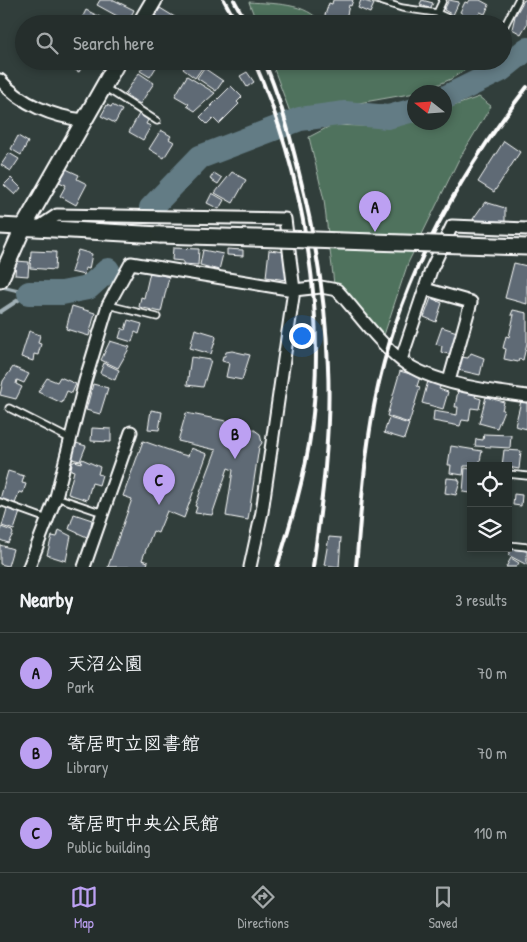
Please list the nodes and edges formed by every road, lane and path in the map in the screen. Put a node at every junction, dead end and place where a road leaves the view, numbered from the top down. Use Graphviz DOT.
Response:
graph roads {
  1 [pos="154,0"];
  2 [pos="377,0"];
  3 [pos="443,0"];
  4 [pos="518,0"];
  5 [pos="437,13"];
  6 [pos="145,15"];
  7 [pos="441,15"];
  8 [pos="510,15"];
  9 [pos="113,70"];
  10 [pos="0,80"];
  11 [pos="103,87"];
  12 [pos="84,120"];
  13 [pos="157,121"];
  14 [pos="0,226"];
  15 [pos="30,228"];
  16 [pos="527,229"];
  17 [pos="527,247"];
  18 [pos="0,280"];
  19 [pos="425,289"];
  20 [pos="294,290"];
  21 [pos="108,305"];
  22 [pos="157,317"];
  23 [pos="401,360"];
  24 [pos="449,381"];
  25 [pos="527,396"];
  26 [pos="9,408"];
  27 [pos="131,432"];
  28 [pos="70,439"];
  29 [pos="512,474"];
  30 [pos="527,476"];
  31 [pos="56,498"];
  32 [pos="0,502"];
  33 [pos="102,513"];
  34 [pos="48,519"];
  35 [pos="512,545"];
  36 [pos="527,547"];
  37 [pos="29,567"];
  38 [pos="84,567"];
  39 [pos="250,567"];
  1 -- 6 [label="street"];
  2 -- 5 [label="lane"];
  3 -- 5 [label="lane"];
  4 -- 8 [label="lane"];
  5 -- 7 [label="lane"];
  9 -- 11 [label="street"];
  10 -- 12 [label="street"];
  11 -- 12 [label="street"];
  11 -- 13 [label="lane"];
  12 -- 15 [label="street"];
  14 -- 15 [label="street"];
  15 -- 17 [label="street, bridge"];
  15 -- 18 [label="street"];
  15 -- 20 [label="street"];
  16 -- 19 [label="street"];
  19 -- 23 [label="street"];
  19 -- 24 [label="street"];
  20 -- 21 [label="street"];
  20 -- 23 [label="street"];
  20 -- 39 [label="street"];
  21 -- 22 [label="lane"];
  21 -- 28 [label="street"];
  23 -- 24 [label="street"];
  24 -- 25 [label="street"];
  26 -- 28 [label="lane"];
  27 -- 33 [label="street"];
  28 -- 31 [label="street"];
  29 -- 30 [label="lane"];
  31 -- 33 [label="lane"];
  31 -- 34 [label="street"];
  32 -- 34 [label="lane"];
  33 -- 38 [label="street"];
  34 -- 37 [label="street"];
  35 -- 36 [label="lane"];
}
